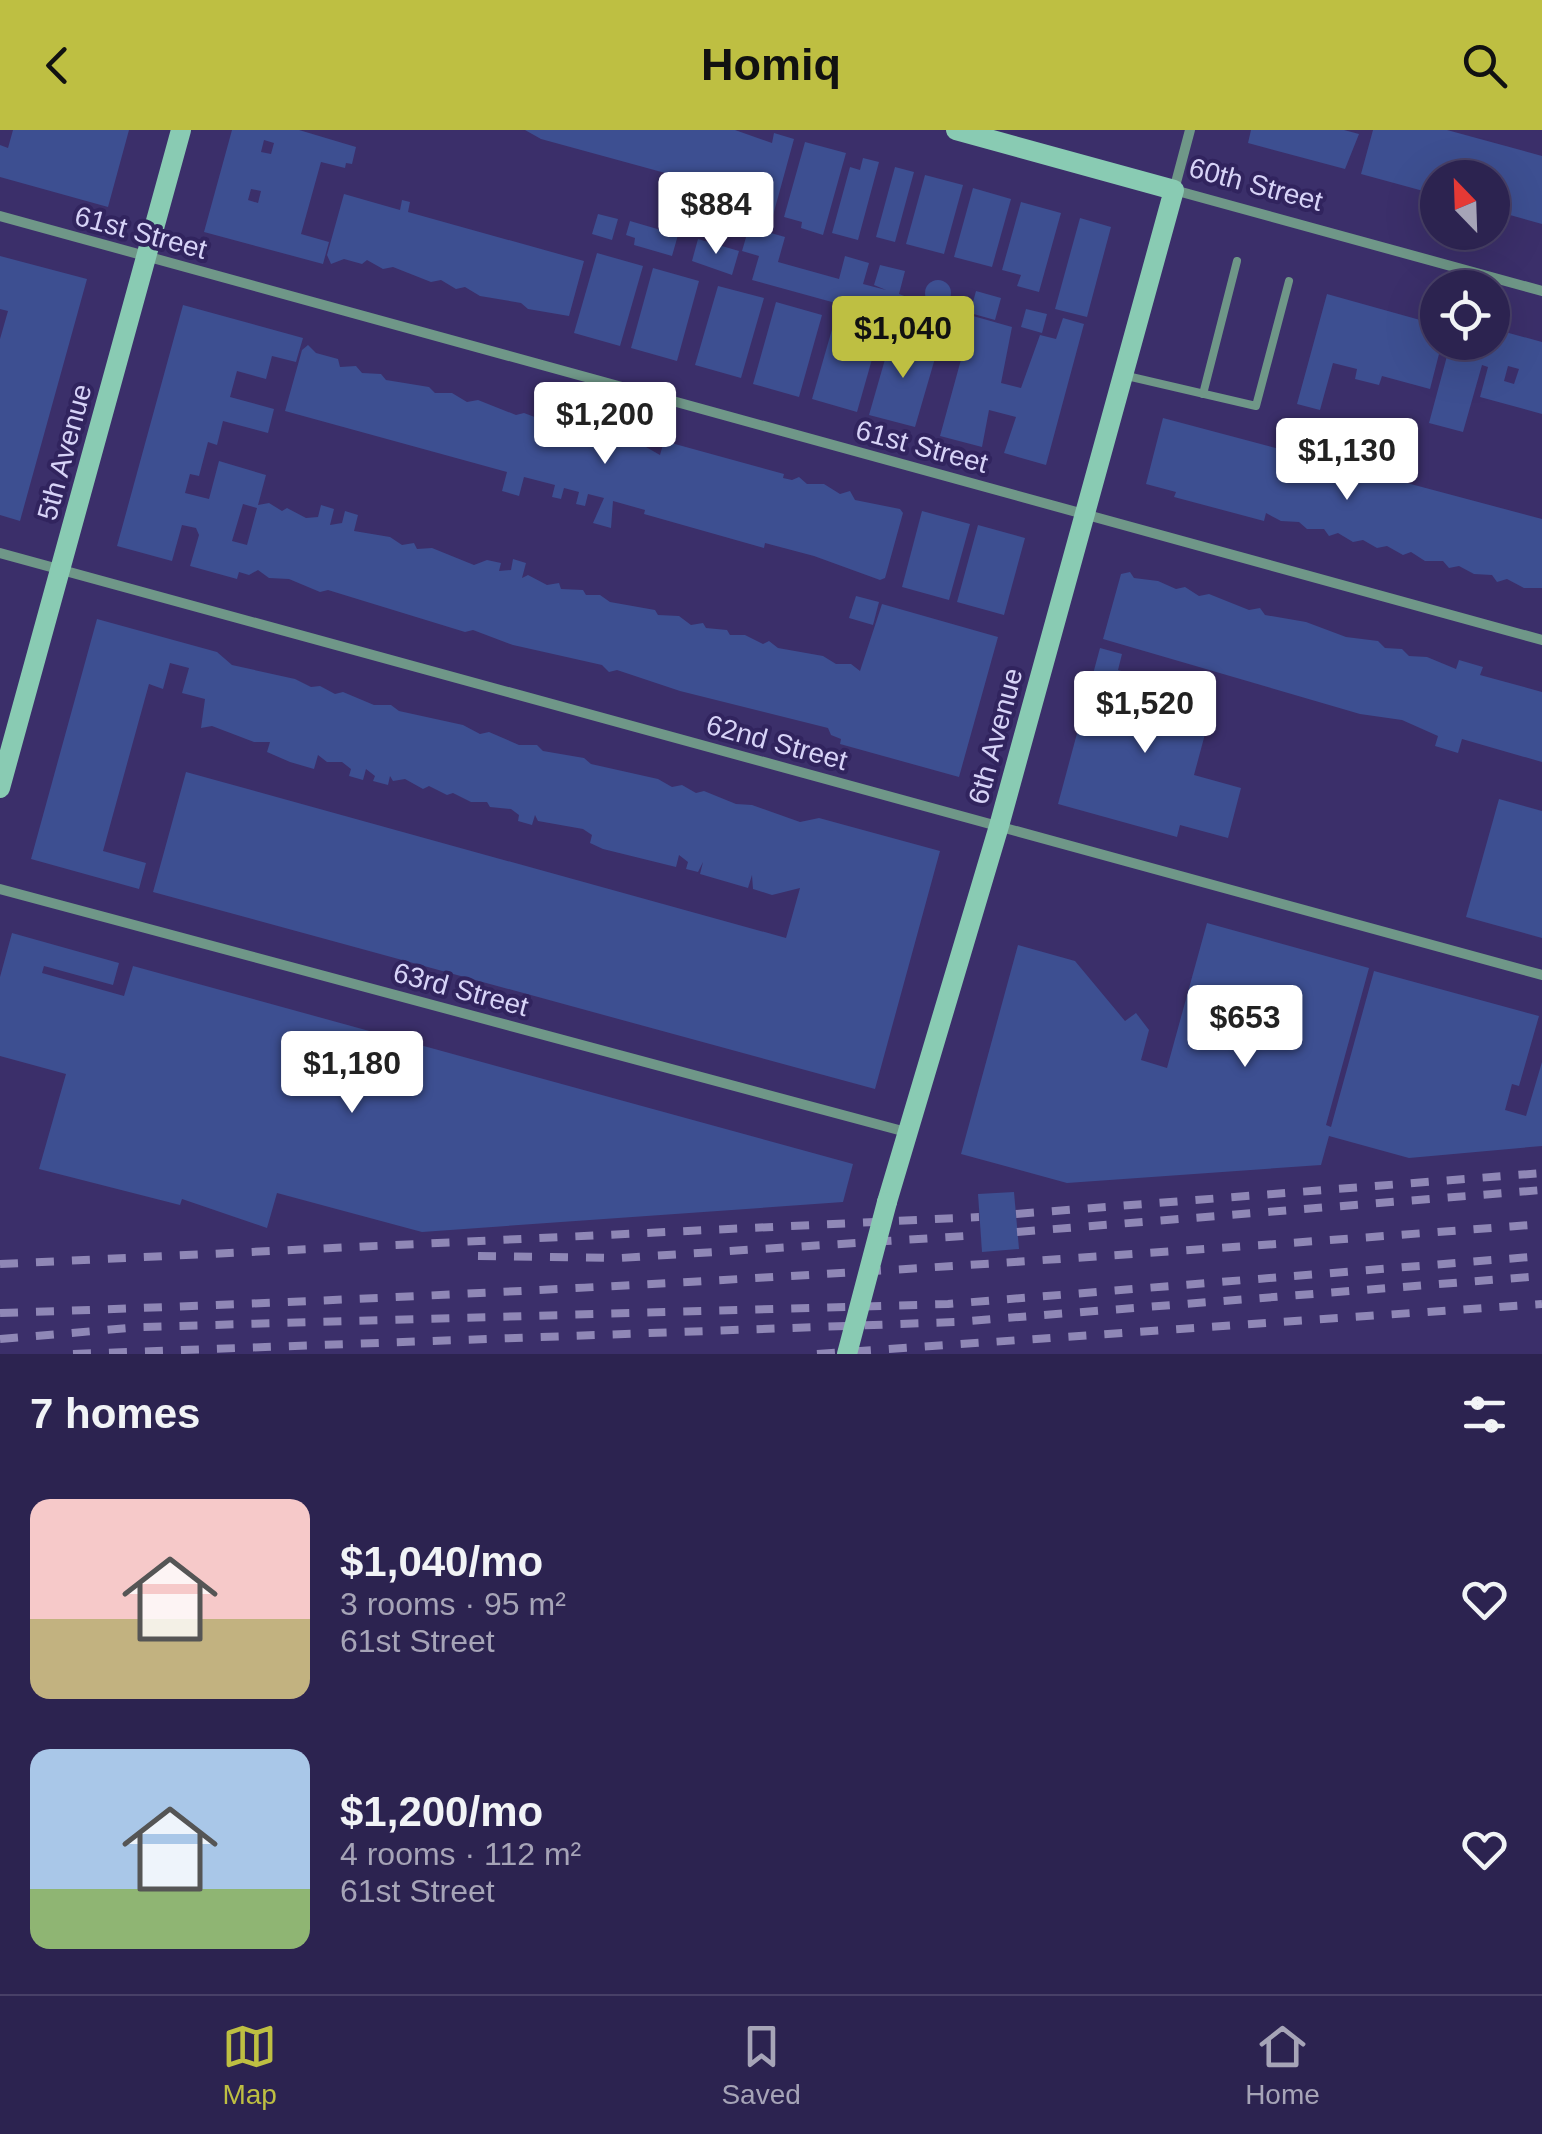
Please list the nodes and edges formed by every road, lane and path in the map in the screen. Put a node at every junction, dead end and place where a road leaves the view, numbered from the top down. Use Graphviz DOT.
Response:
graph roads {
  1 [pos="180,130"];
  2 [pos="956,130"];
  3 [pos="1190,130"];
  4 [pos="1174,190"];
  5 [pos="0,216"];
  6 [pos="146,257"];
  7 [pos="1237,260"];
  8 [pos="1288,281"];
  9 [pos="1542,291"];
  10 [pos="1123,375"];
  11 [pos="1203,394"];
  12 [pos="1084,514"];
  13 [pos="0,553"];
  14 [pos="60,569"];
  15 [pos="1542,640"];
  16 [pos="0,788"];
  17 [pos="999,826"];
  18 [pos="0,889"];
  19 [pos="1542,975"];
  20 [pos="911,1133"];
  21 [pos="847,1354"];
  1 -- 6 [label="main road, 5th Avenue"];
  2 -- 4 [label="main road, 60th Street"];
  3 -- 4 [label="street, 6th Avenue"];
  4 -- 9 [label="street, 60th Street"];
  4 -- 10 [label="main road, 6th Avenue"];
  5 -- 6 [label="street, 61st Street"];
  6 -- 12 [label="street, 61st Street"];
  6 -- 14 [label="main road, 5th Avenue"];
  7 -- 11 [label="lane"];
  8 -- 11 [label="lane"];
  10 -- 11 [label="lane"];
  10 -- 12 [label="main road, 6th Avenue"];
  12 -- 15 [label="street, 61st Street"];
  12 -- 17 [label="main road, 6th Avenue"];
  13 -- 14 [label="street, 62nd Street"];
  14 -- 16 [label="main road, 5th Avenue"];
  14 -- 17 [label="street, 62nd Street"];
  17 -- 19 [label="street, 62nd Street"];
  17 -- 20 [label="main road, 6th Avenue"];
  18 -- 20 [label="street, 63rd Street"];
  20 -- 21 [label="main road, 6th Avenue, bridge"];
}
